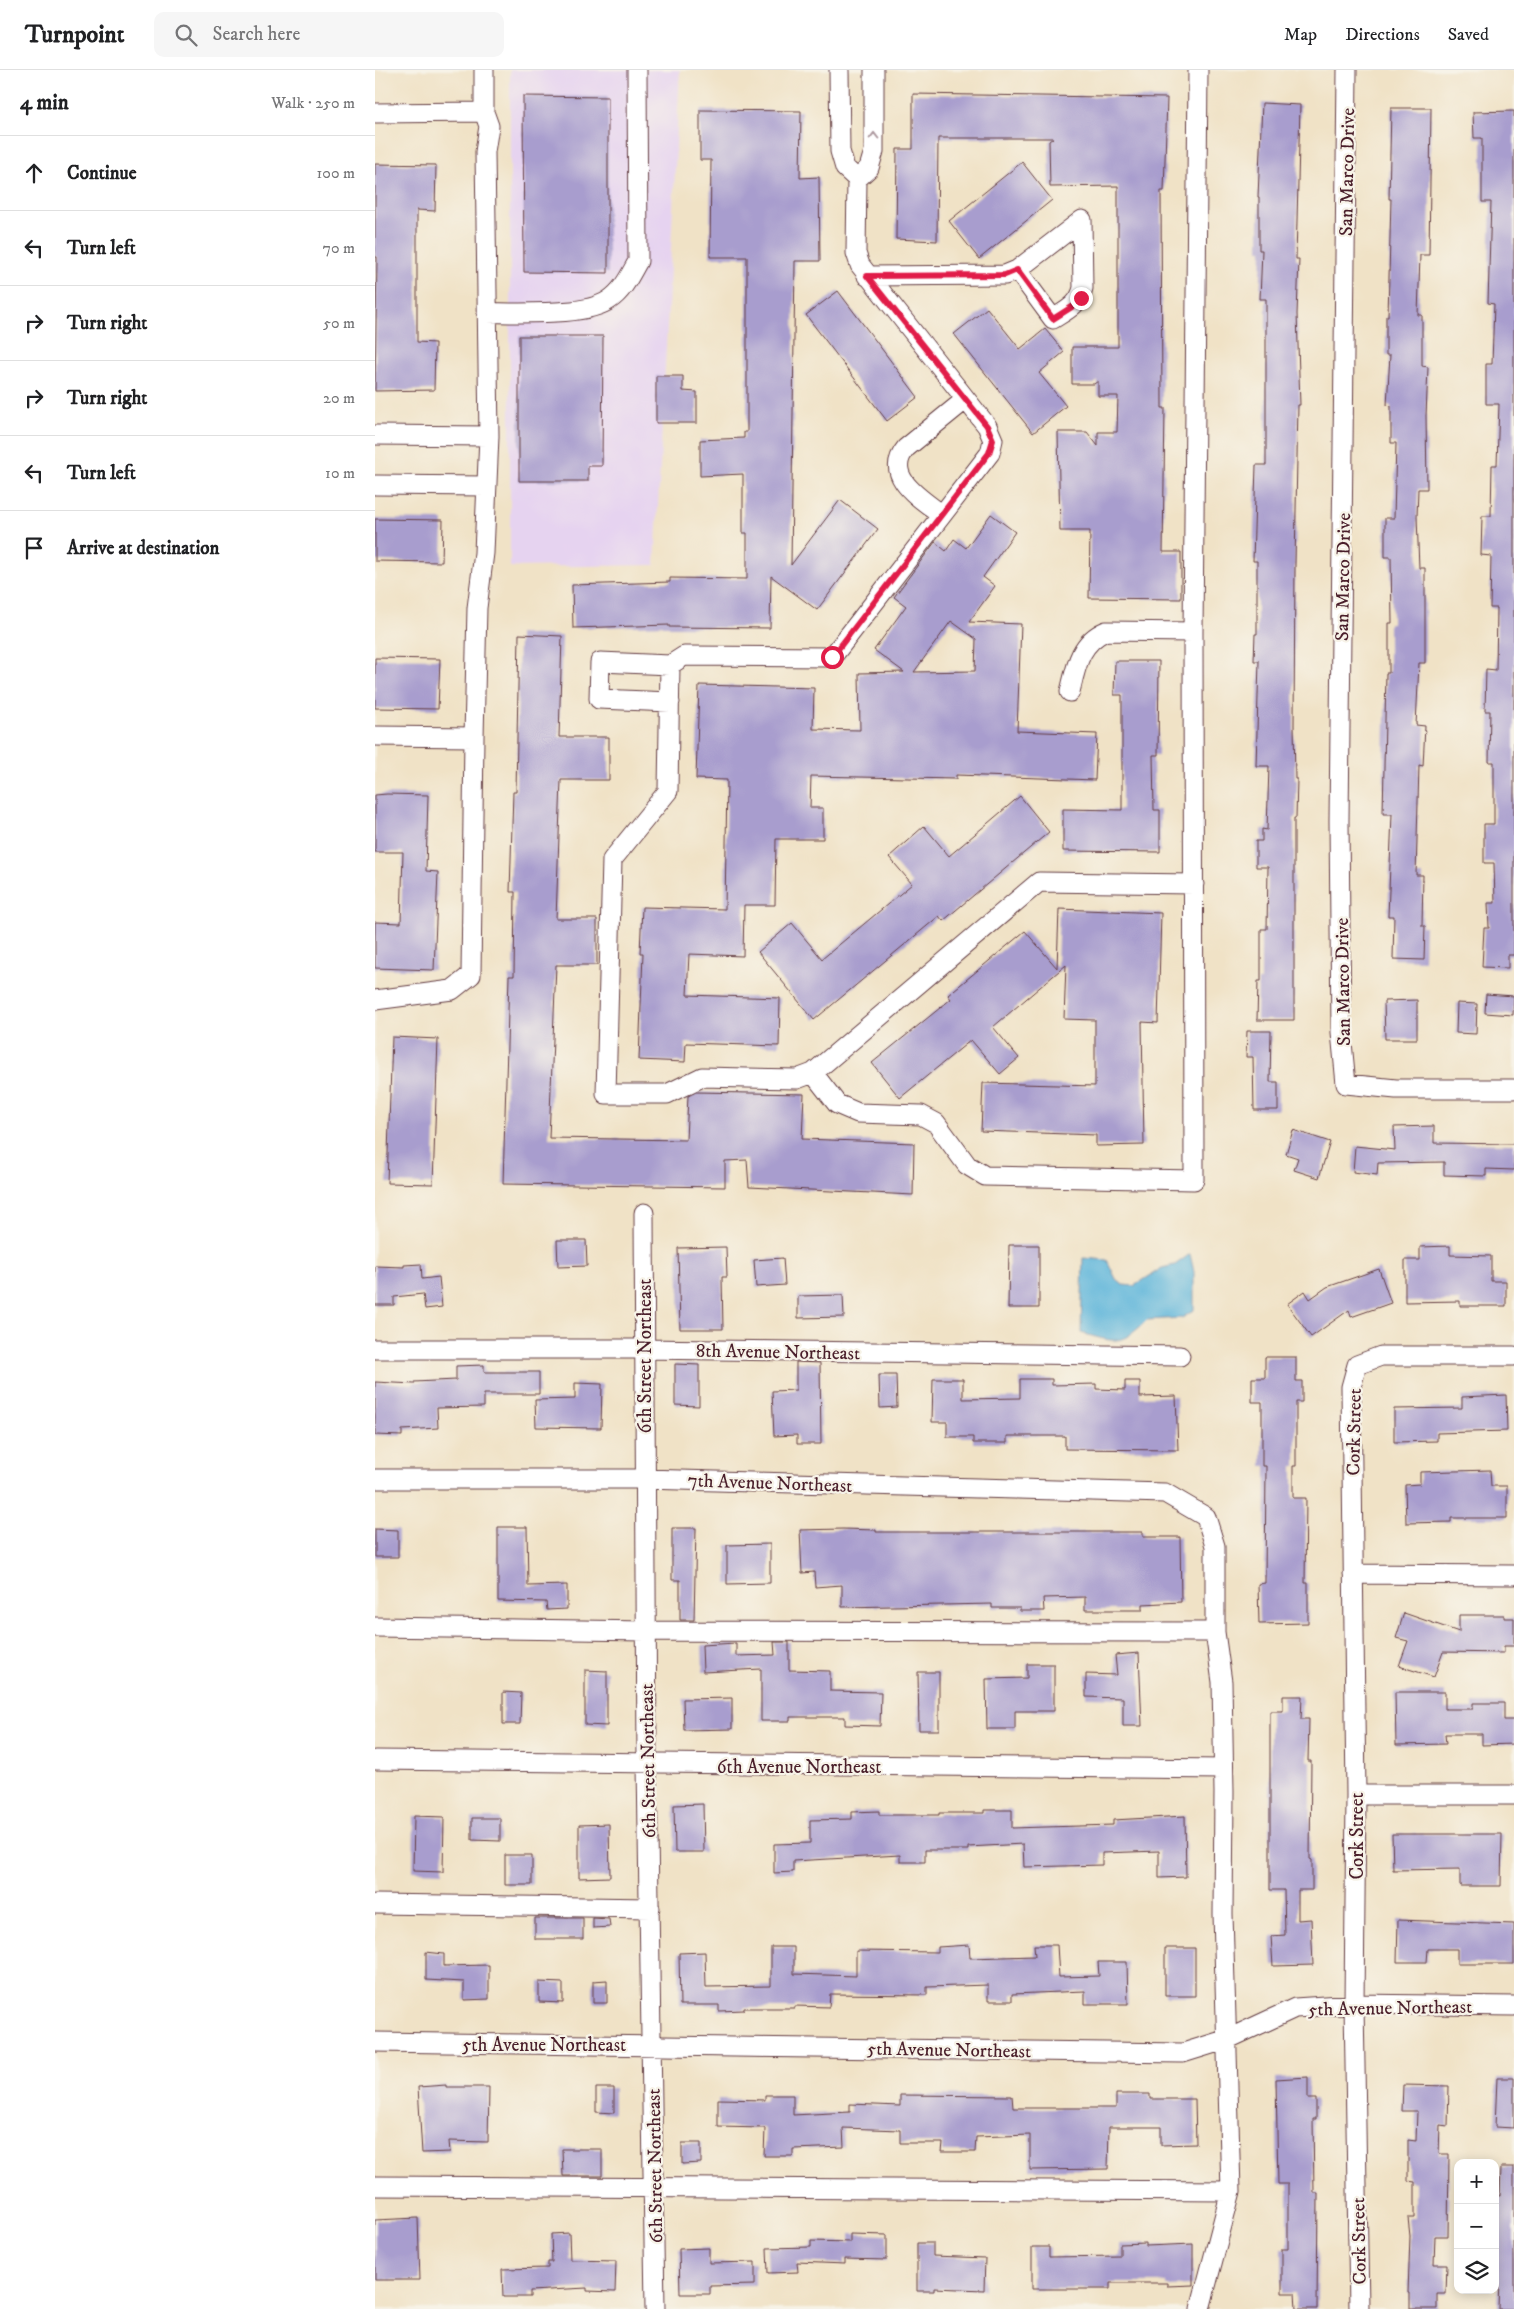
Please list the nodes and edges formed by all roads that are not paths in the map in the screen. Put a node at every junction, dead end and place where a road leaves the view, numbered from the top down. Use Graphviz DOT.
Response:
graph roads {
  1 [pos="485,70"];
  2 [pos="637,70"];
  3 [pos="839,70"];
  4 [pos="874,70"];
  5 [pos="1198,70"];
  6 [pos="1347,70"];
  7 [pos="375,112"];
  8 [pos="485,112"];
  9 [pos="857,179"];
  10 [pos="1017,270"];
  11 [pos="867,276"];
  12 [pos="487,313"];
  13 [pos="965,400"];
  14 [pos="375,435"];
  15 [pos="489,436"];
  16 [pos="375,486"];
  17 [pos="486,486"];
  18 [pos="942,515"];
  19 [pos="1193,632"];
  20 [pos="670,664"];
  21 [pos="1070,692"];
  22 [pos="670,702"];
  23 [pos="375,736"];
  24 [pos="474,737"];
  25 [pos="1194,884"];
  26 [pos="375,1000"];
  27 [pos="813,1073"];
  28 [pos="1514,1089"];
  29 [pos="644,1213"];
  30 [pos="375,1349"];
  31 [pos="644,1349"];
  32 [pos="1180,1356"];
  33 [pos="1514,1356"];
  34 [pos="375,1479"];
  35 [pos="644,1479"];
  36 [pos="1353,1574"];
  37 [pos="1514,1574"];
  38 [pos="375,1626"];
  39 [pos="646,1630"];
  40 [pos="1215,1632"];
  41 [pos="375,1760"];
  42 [pos="647,1765"];
  43 [pos="1223,1769"];
  44 [pos="1356,1794"];
  45 [pos="1514,1795"];
  46 [pos="375,1904"];
  47 [pos="650,1908"];
  48 [pos="1354,2004"];
  49 [pos="1514,2006"];
  50 [pos="1228,2039"];
  51 [pos="375,2042"];
  52 [pos="652,2045"];
  53 [pos="375,2186"];
  54 [pos="654,2188"];
  55 [pos="1231,2192"];
  56 [pos="655,2309"];
  57 [pos="1200,2309"];
  58 [pos="1359,2309"];
  1 -- 8 [label="street"];
  2 -- 12 [label="street"];
  3 -- 9 [label="street"];
  9 -- 4 [label="street, one-way"];
  5 -- 19 [label="street"];
  6 -- 28 [label="street, San Marco Drive"];
  7 -- 8 [label="street"];
  8 -- 12 [label="street"];
  9 -- 11 [label="street"];
  10 -- 10 [label="street"];
  10 -- 11 [label="street"];
  11 -- 13 [label="street"];
  12 -- 15 [label="street"];
  13 -- 18 [label="street"];
  13 -- 18 [label="street"];
  14 -- 15 [label="street"];
  15 -- 17 [label="street"];
  16 -- 17 [label="street"];
  17 -- 24 [label="street"];
  18 -- 20 [label="street"];
  19 -- 21 [label="street"];
  19 -- 25 [label="street"];
  20 -- 22 [label="street"];
  20 -- 22 [label="street"];
  22 -- 27 [label="street"];
  23 -- 24 [label="street"];
  24 -- 26 [label="street"];
  25 -- 27 [label="street"];
  25 -- 27 [label="street"];
  29 -- 31 [label="street, 6th Street Northeast"];
  30 -- 31 [label="street, 8th Avenue Northeast"];
  31 -- 32 [label="street, 8th Avenue Northeast"];
  31 -- 35 [label="street, 6th Street Northeast"];
  33 -- 36 [label="street, Cork Street"];
  34 -- 35 [label="street, 7th Avenue Northeast"];
  35 -- 39 [label="street, 6th Street Northeast"];
  35 -- 40 [label="street, 7th Avenue Northeast"];
  36 -- 37 [label="street"];
  36 -- 44 [label="street, Cork Street"];
  38 -- 39 [label="street"];
  39 -- 40 [label="street"];
  39 -- 42 [label="street, 6th Street Northeast"];
  40 -- 43 [label="street"];
  41 -- 42 [label="street, 6th Avenue Northeast"];
  42 -- 43 [label="street, 6th Avenue Northeast"];
  42 -- 47 [label="street, 6th Street Northeast"];
  43 -- 50 [label="street"];
  44 -- 45 [label="street"];
  44 -- 48 [label="street, Cork Street"];
  46 -- 47 [label="street"];
  47 -- 52 [label="street, 6th Street Northeast"];
  48 -- 49 [label="street, 5th Avenue Northeast"];
  48 -- 50 [label="street, 5th Avenue Northeast"];
  48 -- 58 [label="street, Cork Street"];
  50 -- 52 [label="street, 5th Avenue Northeast"];
  50 -- 55 [label="street"];
  51 -- 52 [label="street, 5th Avenue Northeast"];
  52 -- 54 [label="street, 6th Street Northeast"];
  53 -- 54 [label="street"];
  54 -- 55 [label="street"];
  54 -- 56 [label="street, 6th Street Northeast"];
  55 -- 57 [label="street"];
}
